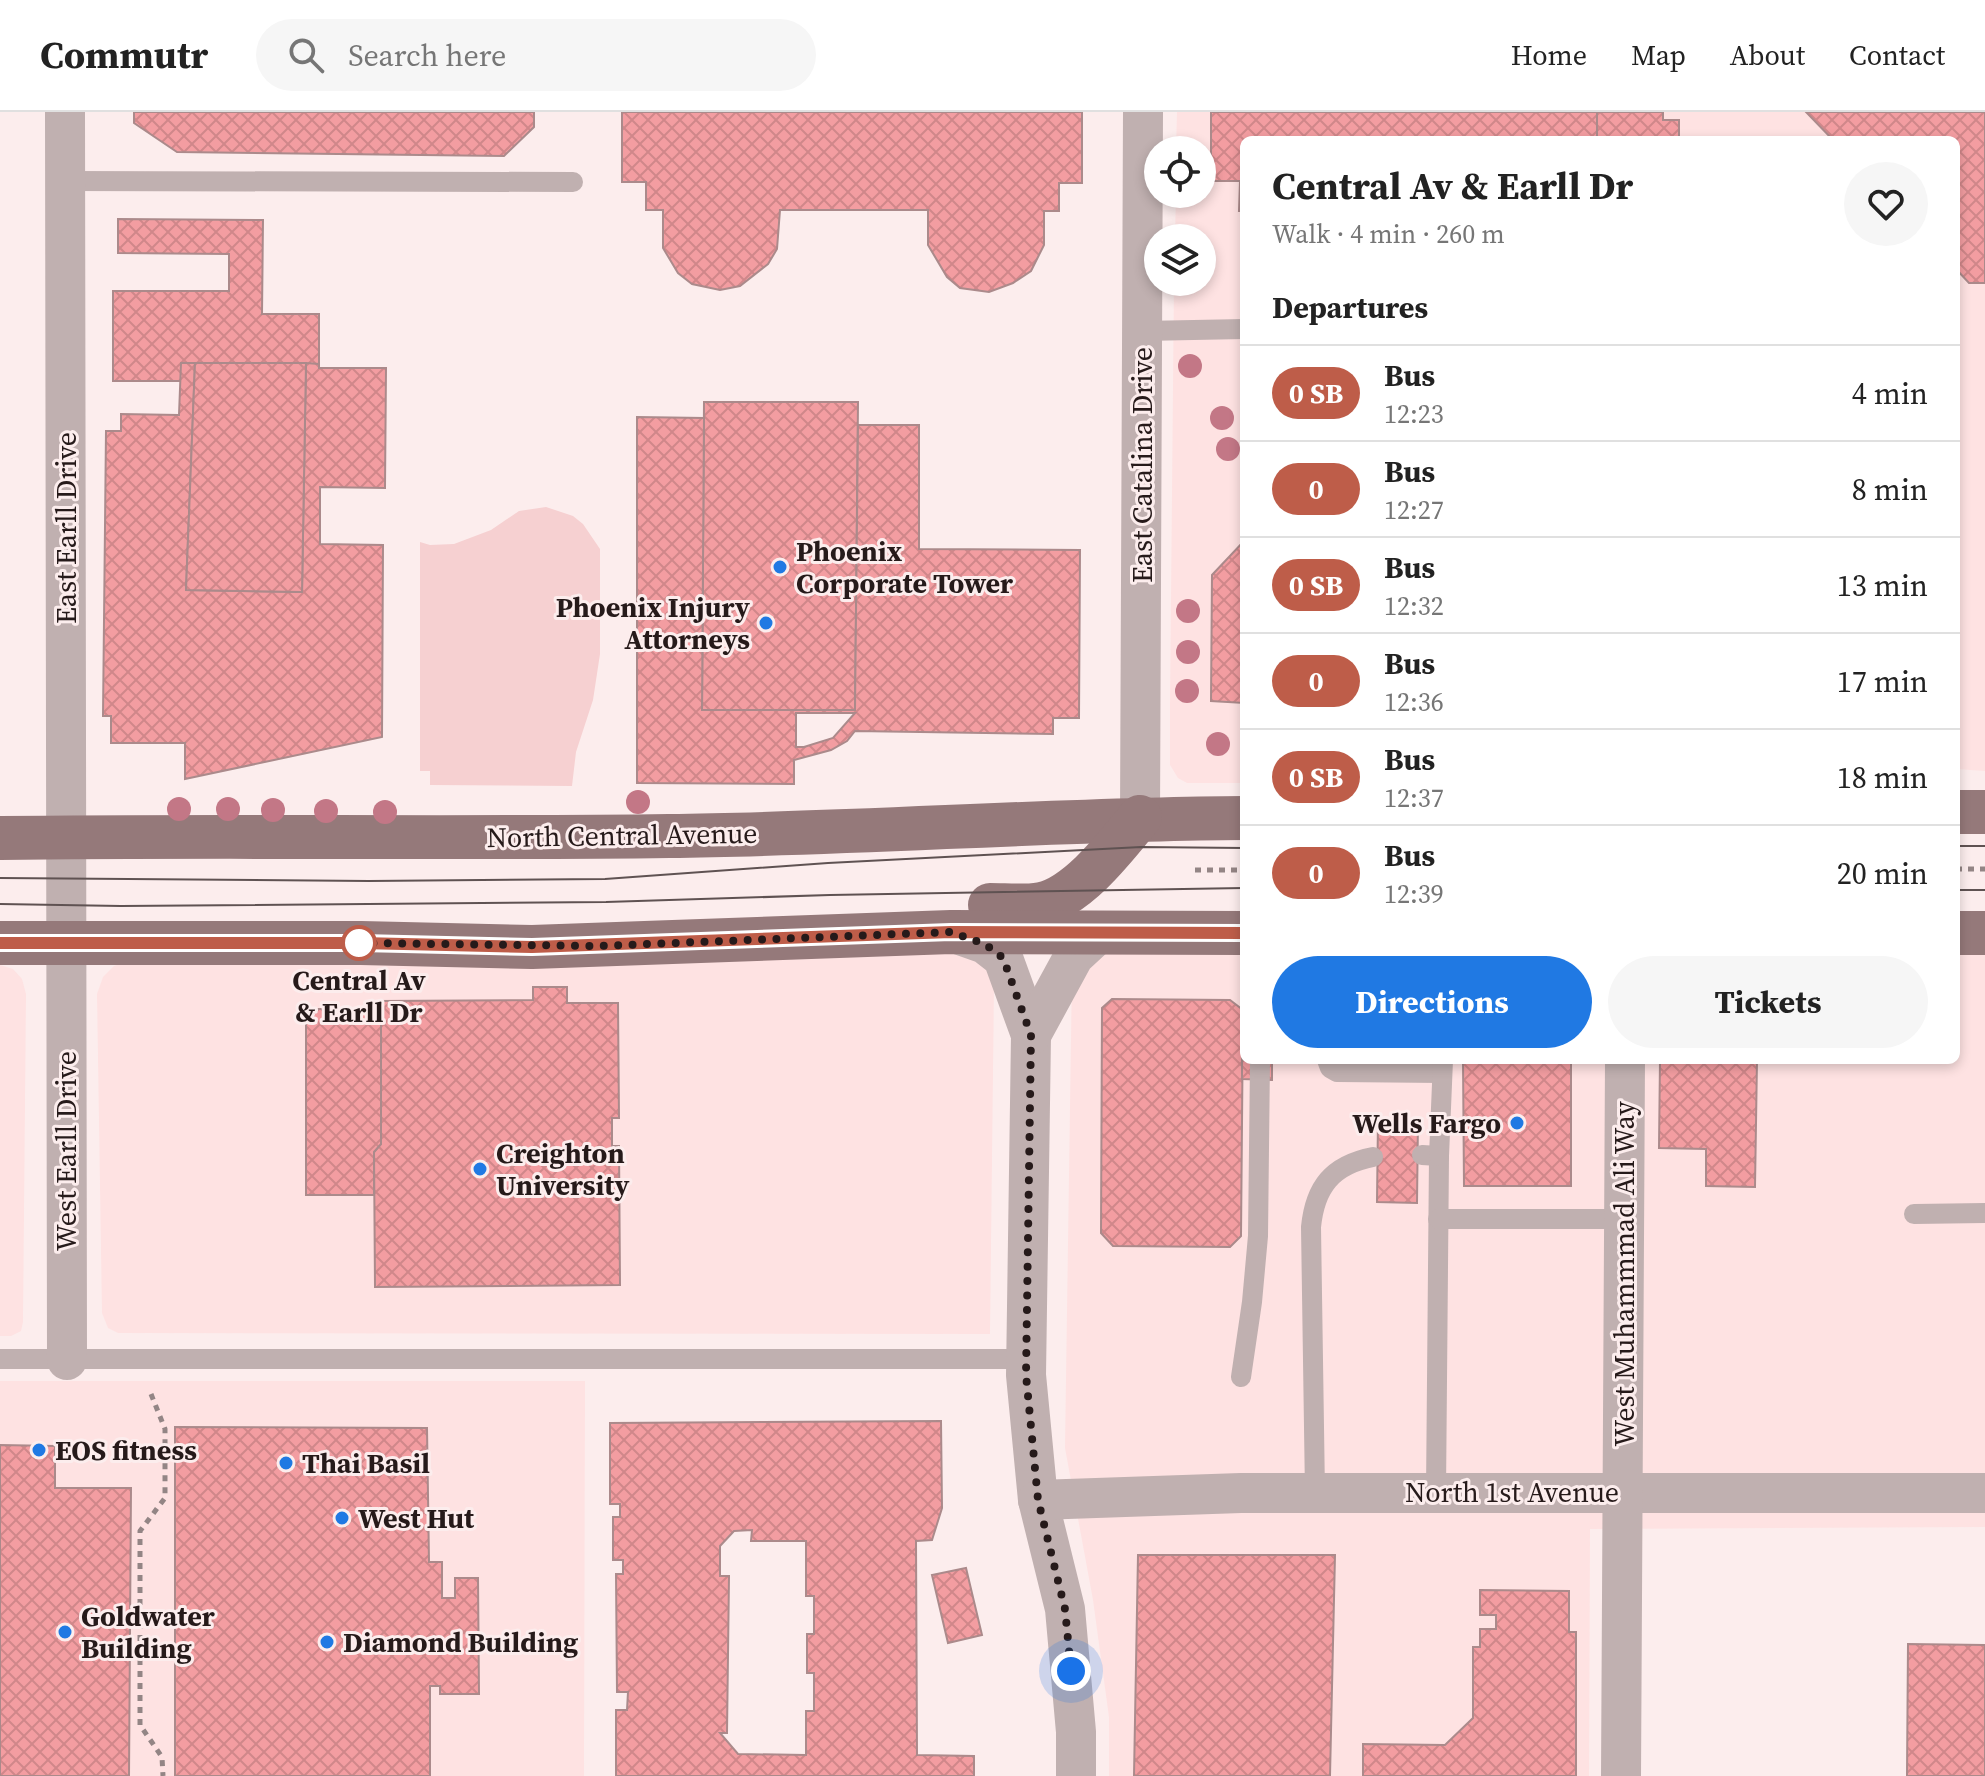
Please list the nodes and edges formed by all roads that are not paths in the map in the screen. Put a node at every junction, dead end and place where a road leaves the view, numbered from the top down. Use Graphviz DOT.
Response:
graph roads {
  1 [pos="65,112"];
  2 [pos="1143,112"];
  3 [pos="65,181"];
  4 [pos="573,182"];
  5 [pos="1240,329"];
  6 [pos="1143,331"];
  7 [pos="1960,812"];
  8 [pos="1985,812"];
  9 [pos="1140,817"];
  10 [pos="1240,818"];
  11 [pos="66,837"];
  12 [pos="0,838"];
  13 [pos="1101,931"];
  14 [pos="951,932"];
  15 [pos="1240,933"];
  16 [pos="1960,933"];
  17 [pos="1985,933"];
  18 [pos="823,937"];
  19 [pos="0,943"];
  20 [pos="66,943"];
  21 [pos="1031,1035"];
  22 [pos="1260,1064"];
  23 [pos="1328,1064"];
  24 [pos="1625,1064"];
  25 [pos="1443,1066"];
  26 [pos="1373,1157"];
  27 [pos="1985,1213"];
  28 [pos="1914,1214"];
  29 [pos="1438,1219"];
  30 [pos="1625,1219"];
  31 [pos="0,1359"];
  32 [pos="1028,1359"];
  33 [pos="67,1360"];
  34 [pos="1241,1377"];
  35 [pos="1436,1492"];
  36 [pos="1624,1492"];
  37 [pos="1315,1493"];
  38 [pos="1985,1493"];
  39 [pos="1038,1500"];
  40 [pos="1076,1776"];
  41 [pos="1621,1776"];
  1 -- 3 [label="street, East Earll Drive"];
  2 -- 6 [label="street, East Catalina Drive"];
  3 -- 4 [label="lane"];
  3 -- 11 [label="street, East Earll Drive"];
  5 -- 6 [label="lane"];
  6 -- 9 [label="street, East Catalina Drive"];
  7 -- 8 [label="main road"];
  9 -- 10 [label="main road, North Central Avenue"];
  9 -- 11 [label="main road, North Central Avenue"];
  9 -- 18 [label="main road"];
  11 -- 12 [label="main road, North Central Avenue"];
  11 -- 20 [label="street, East Earll Drive"];
  13 -- 14 [label="main road"];
  13 -- 15 [label="main road"];
  13 -- 21 [label="street"];
  14 -- 18 [label="main road"];
  14 -- 21 [label="street"];
  16 -- 17 [label="main road"];
  18 -- 20 [label="main road"];
  19 -- 20 [label="main road"];
  20 -- 33 [label="street, West Earll Drive"];
  21 -- 32 [label="street"];
  22 -- 34 [label="lane"];
  23 -- 25 [label="lane"];
  24 -- 30 [label="street, West Muhammmad Ali Way"];
  25 -- 29 [label="lane"];
  26 -- 37 [label="lane"];
  27 -- 28 [label="lane"];
  29 -- 30 [label="lane"];
  29 -- 35 [label="lane"];
  30 -- 36 [label="street, West Muhammmad Ali Way"];
  31 -- 33 [label="lane"];
  32 -- 33 [label="lane"];
  32 -- 39 [label="street"];
  35 -- 36 [label="street, North 1st Avenue"];
  35 -- 37 [label="street, North 1st Avenue"];
  36 -- 38 [label="street, North 1st Avenue"];
  36 -- 41 [label="street, West Muhammmad Ali Way"];
  37 -- 39 [label="street, North 1st Avenue"];
  39 -- 40 [label="street"];
}
